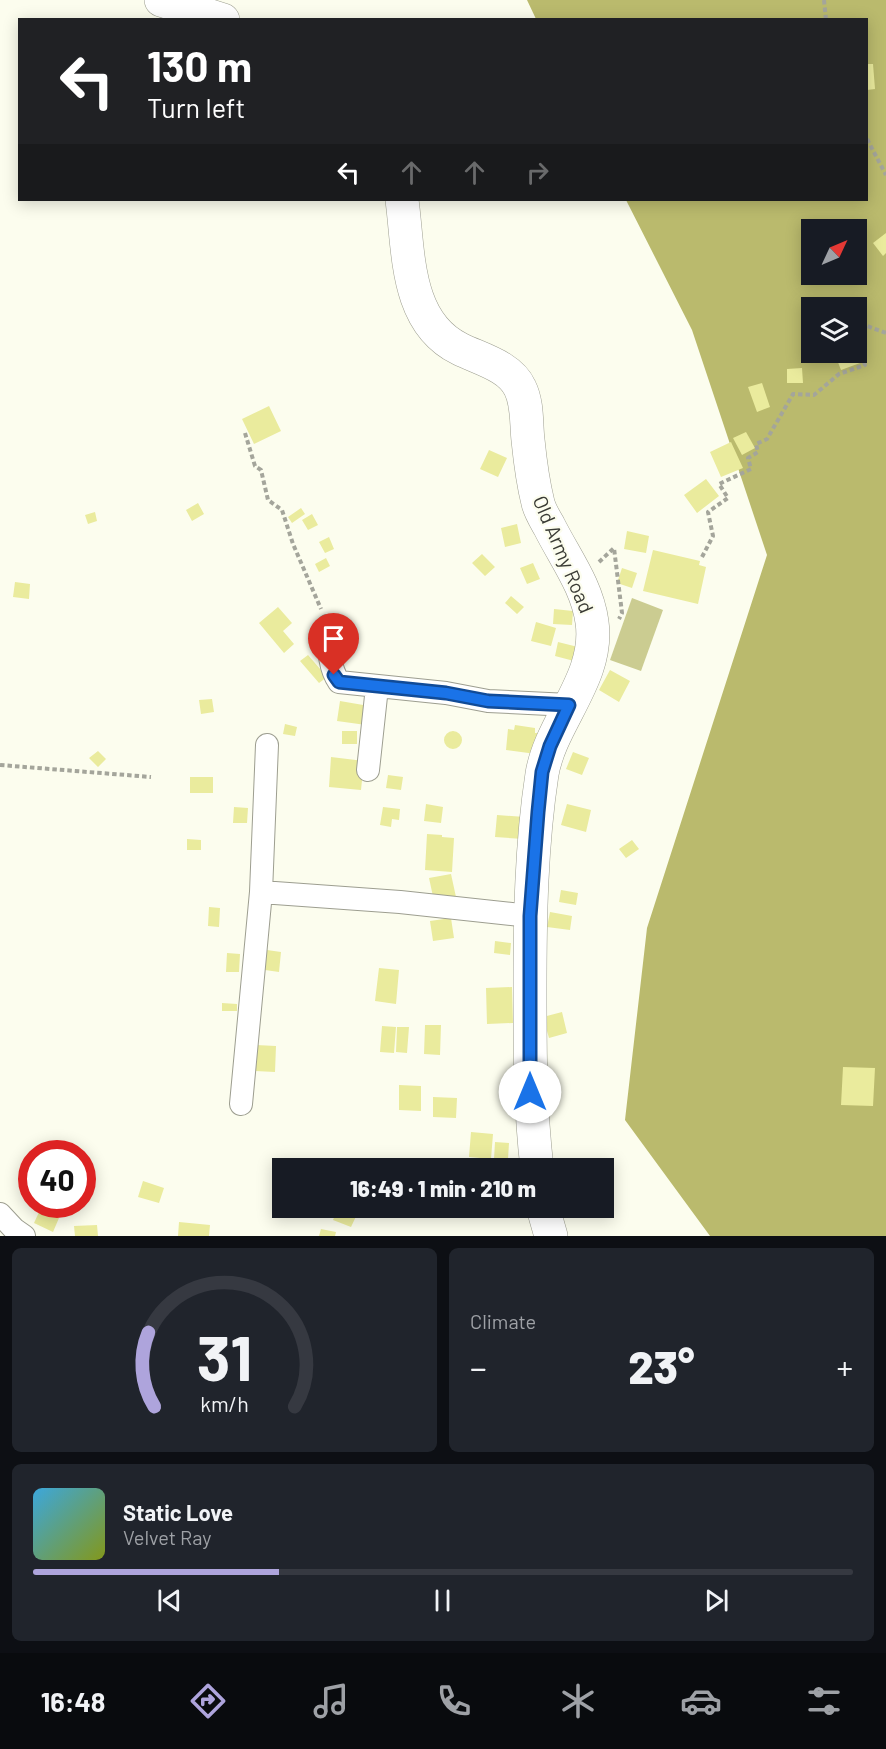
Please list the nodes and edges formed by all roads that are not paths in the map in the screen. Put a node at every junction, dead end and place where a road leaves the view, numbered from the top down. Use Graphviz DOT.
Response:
graph roads {
  1 [pos="160,0"];
  2 [pos="217,18"];
  3 [pos="402,201"];
  4 [pos="328,626"];
  5 [pos="376,687"];
  6 [pos="569,705"];
  7 [pos="267,745"];
  8 [pos="368,770"];
  9 [pos="261,892"];
  10 [pos="530,916"];
  11 [pos="241,1104"];
  12 [pos="536,1158"];
  13 [pos="0,1214"];
  14 [pos="546,1218"];
  15 [pos="24,1236"];
  16 [pos="550,1236"];
  1 -- 2 [label="street"];
  3 -- 6 [label="street, Old Army Road"];
  4 -- 5 [label="street"];
  5 -- 6 [label="street"];
  5 -- 8 [label="street"];
  6 -- 10 [label="street, Old Army Road"];
  7 -- 9 [label="street"];
  9 -- 10 [label="street"];
  9 -- 11 [label="street"];
  10 -- 12 [label="street, Old Army Road"];
  13 -- 15 [label="street"];
  14 -- 16 [label="street"];
}
